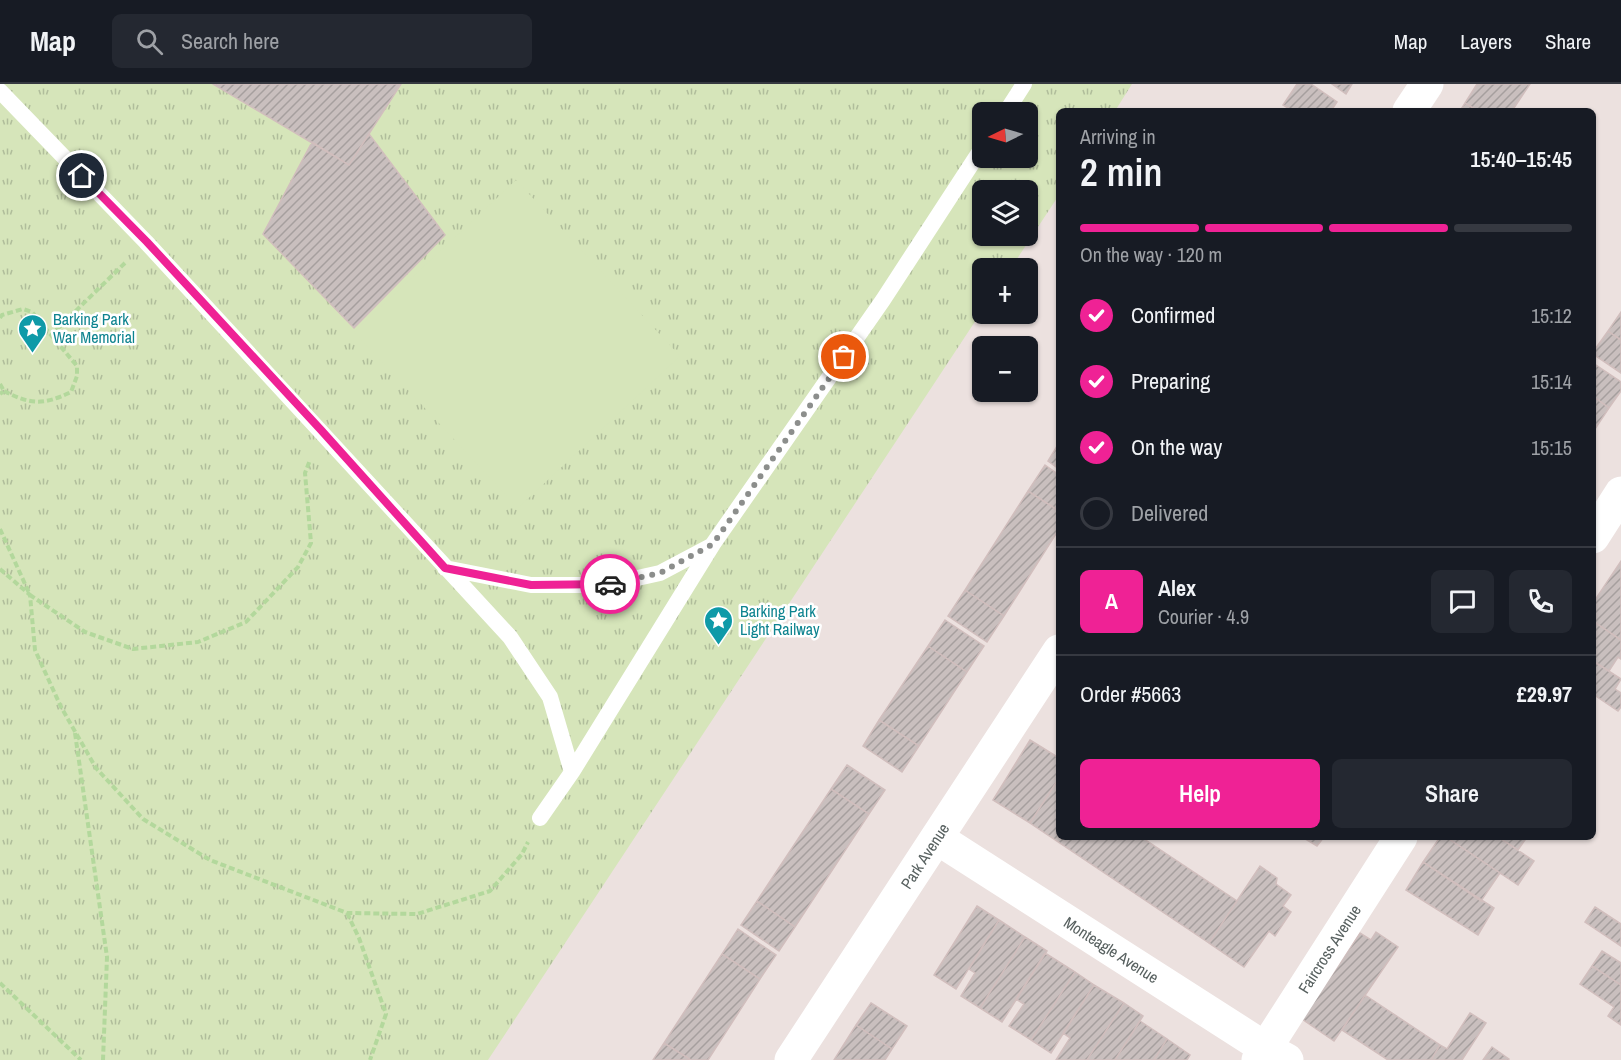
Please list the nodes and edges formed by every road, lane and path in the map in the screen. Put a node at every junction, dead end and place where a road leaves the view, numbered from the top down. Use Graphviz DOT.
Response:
graph roads {
  1 [pos="1024,84"];
  2 [pos="1426,84"];
  3 [pos="0,91"];
  4 [pos="1012,102"];
  5 [pos="1411,108"];
  6 [pos="972,163"];
  7 [pos="147,242"];
  8 [pos="0,318"];
  9 [pos="51,335"];
  10 [pos="0,384"];
  11 [pos="2,392"];
  12 [pos="321,430"];
  13 [pos="1621,493"];
  14 [pos="0,529"];
  15 [pos="1596,532"];
  16 [pos="713,544"];
  17 [pos="445,568"];
  18 [pos="0,569"];
  19 [pos="30,595"];
  20 [pos="1056,656"];
  21 [pos="75,730"];
  22 [pos="572,772"];
  23 [pos="540,818"];
  24 [pos="938,838"];
  25 [pos="1399,840"];
  26 [pos="347,913"];
  27 [pos="0,983"];
  28 [pos="1270,1056"];
  29 [pos="81,1060"];
  30 [pos="104,1060"];
  31 [pos="370,1060"];
  32 [pos="791,1060"];
  1 -- 4 [label="lane"];
  2 -- 5 [label="street"];
  3 -- 7 [label="lane"];
  6 -- 16 [label="lane"];
  7 -- 9 [label="path"];
  7 -- 12 [label="lane"];
  8 -- 9 [label="path"];
  9 -- 11 [label="path"];
  10 -- 11 [label="path"];
  12 -- 17 [label="lane"];
  12 -- 19 [label="path"];
  13 -- 15 [label="street"];
  14 -- 19 [label="path"];
  16 -- 17 [label="lane"];
  16 -- 22 [label="lane"];
  17 -- 22 [label="lane"];
  18 -- 19 [label="path"];
  19 -- 21 [label="path"];
  20 -- 24 [label="street, Park Avenue"];
  21 -- 26 [label="path"];
  21 -- 30 [label="path"];
  22 -- 23 [label="lane"];
  23 -- 26 [label="path"];
  24 -- 28 [label="street, Monteagle Avenue"];
  24 -- 32 [label="street, Park Avenue"];
  25 -- 28 [label="street, Faircross Avenue"];
  26 -- 31 [label="path"];
  27 -- 29 [label="path"];
}
